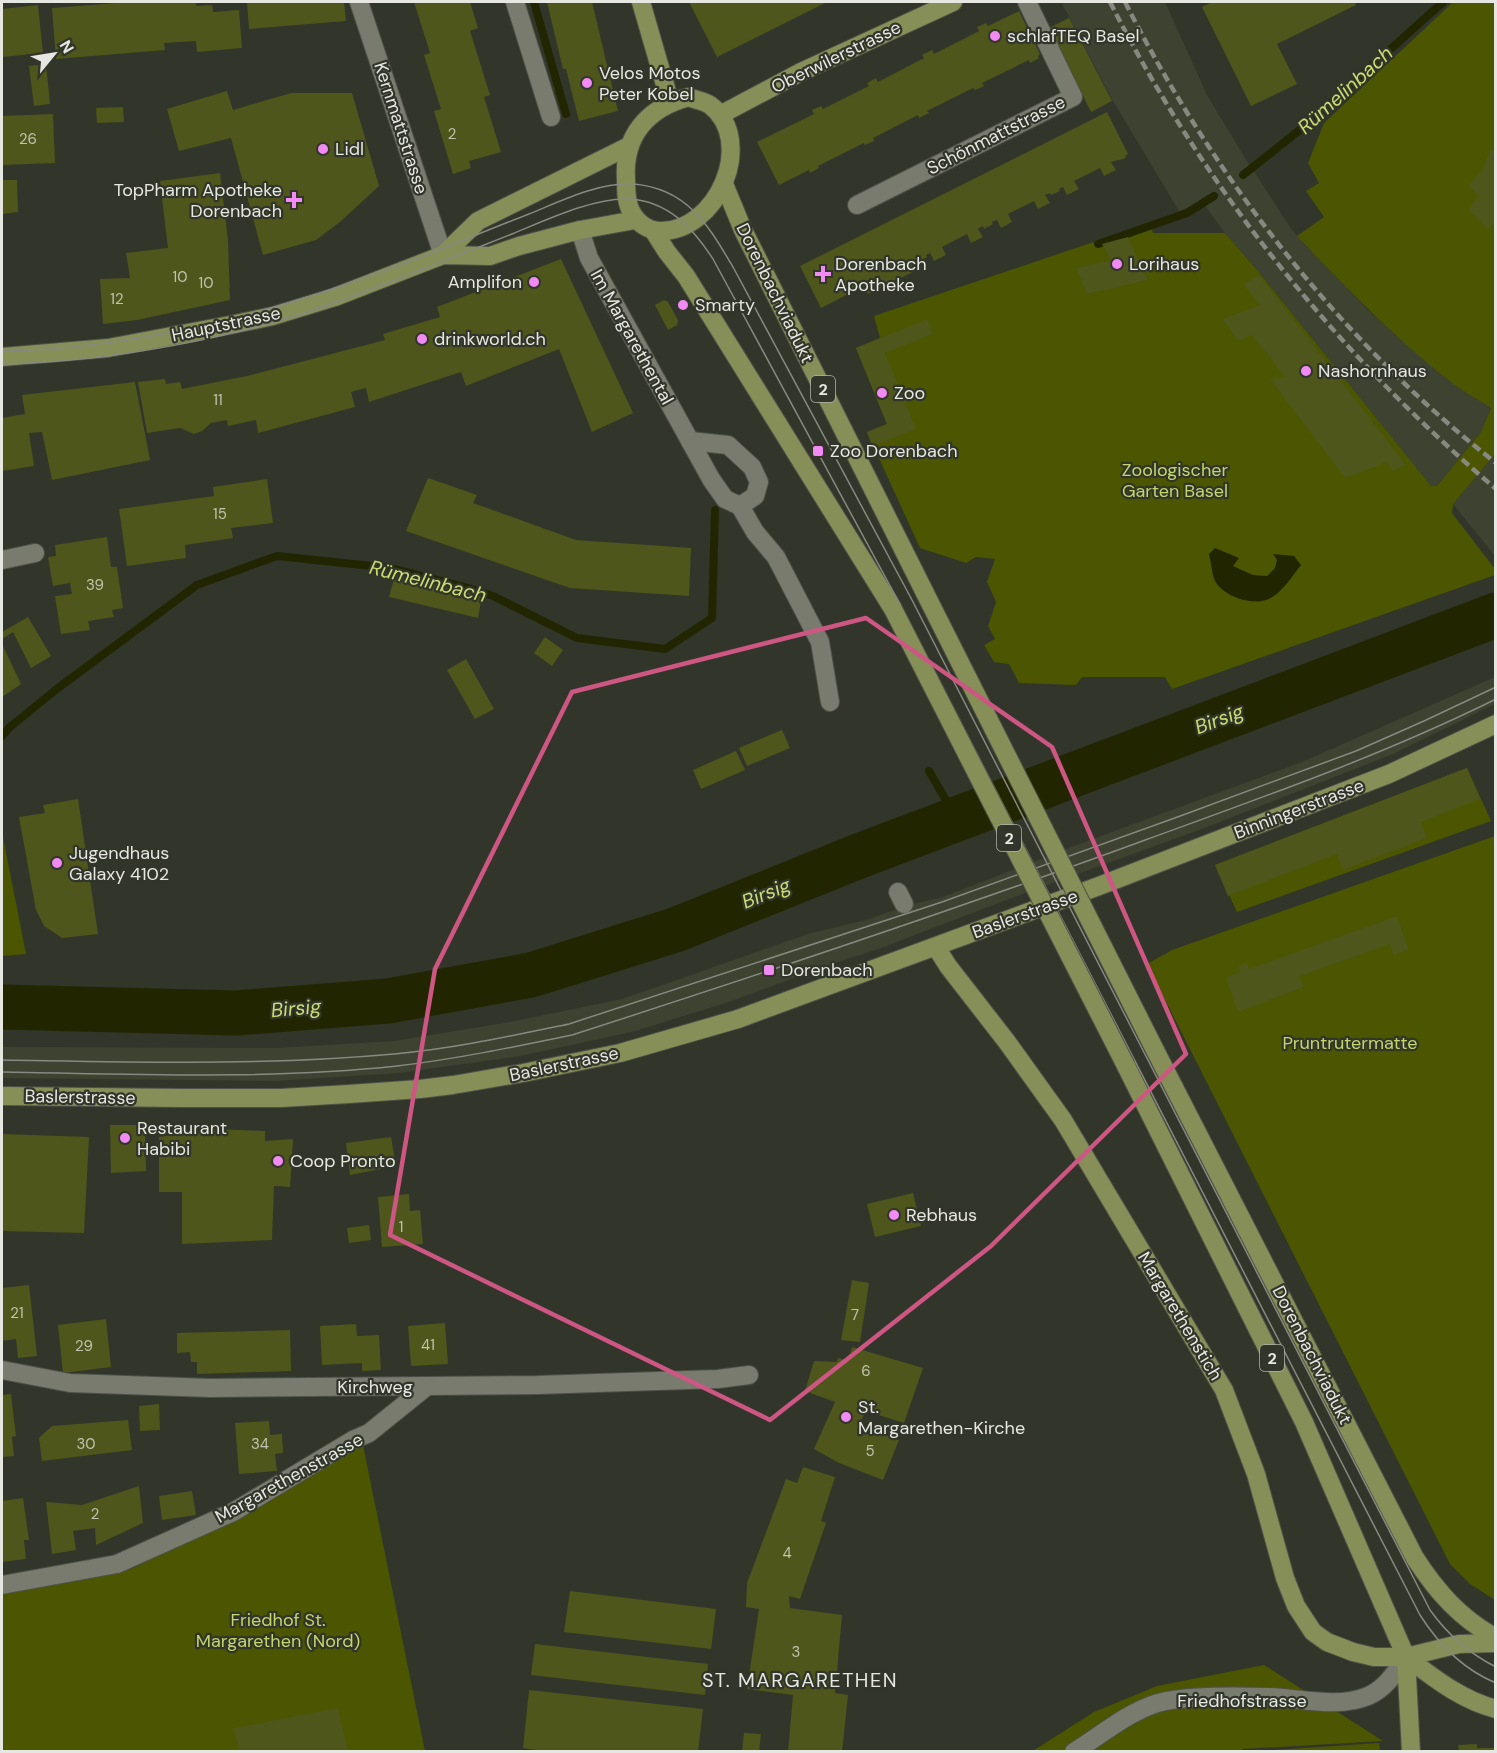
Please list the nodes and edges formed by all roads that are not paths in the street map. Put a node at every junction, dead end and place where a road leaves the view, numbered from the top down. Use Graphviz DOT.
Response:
graph roads {
  1 [pos="359,2"];
  2 [pos="515,2"];
  3 [pos="641,2"];
  4 [pos="953,2"];
  5 [pos="1027,2"];
  6 [pos="670,102"];
  7 [pos="720,115"];
  8 [pos="551,117"];
  9 [pos="629,146"];
  10 [pos="724,184"];
  11 [pos="857,205"];
  12 [pos="635,220"];
  13 [pos="580,230"];
  14 [pos="653,230"];
  15 [pos="443,255"];
  16 [pos="2,357"];
  17 [pos="690,441"];
  18 [pos="740,506"];
  19 [pos="35,553"];
  20 [pos="2,560"];
  21 [pos="830,702"];
  22 [pos="1496,724"];
  23 [pos="1099,886"];
  24 [pos="936,947"];
  25 [pos="2,1096"];
  26 [pos="2,1370"];
  27 [pos="749,1375"];
  28 [pos="426,1387"];
  29 [pos="2,1585"];
  30 [pos="1496,1638"];
  31 [pos="1496,1643"];
  32 [pos="1406,1657"];
  33 [pos="1496,1709"];
  34 [pos="1074,1752"];
  35 [pos="1411,1752"];
  1 -- 15 [label="street, Kernmattstrasse"];
  2 -- 8 [label="street"];
  3 -- 6 [label="main road"];
  4 -- 7 [label="main road, Oberwilerstrasse"];
  5 -- 11 [label="street, Schönmattstrasse"];
  6 -- 7 [label="main road"];
  6 -- 9 [label="main road"];
  7 -- 10 [label="main road"];
  9 -- 12 [label="main road"];
  9 -- 15 [label="main road, Hauptstrasse"];
  10 -- 14 [label="main road"];
  10 -- 30 [label="main road, Dorenbachviadukt / 2, bridge"];
  12 -- 13 [label="main road, Hauptstrasse"];
  12 -- 14 [label="main road"];
  13 -- 15 [label="main road, Hauptstrasse"];
  13 -- 17 [label="street, Im Margarethental"];
  14 -- 32 [label="main road, Dorenbachviadukt / 2, bridge"];
  15 -- 16 [label="main road, Hauptstrasse"];
  17 -- 18 [label="street, Im Margarethental"];
  17 -- 18 [label="street"];
  18 -- 21 [label="street, Im Margarethental"];
  19 -- 20 [label="street"];
  22 -- 23 [label="main road, Binningerstrasse"];
  23 -- 24 [label="main road, Baslerstrasse"];
  24 -- 25 [label="main road, Baslerstrasse"];
  24 -- 32 [label="main road, Margarethenstich"];
  26 -- 28 [label="street, Kirchweg"];
  27 -- 28 [label="street, Kirchweg"];
  28 -- 29 [label="street, Margarethenstrasse"];
  31 -- 32 [label="main road"];
  32 -- 33 [label="main road, 2"];
  32 -- 34 [label="street, Friedhofstrasse"];
  32 -- 35 [label="main road"];
}
